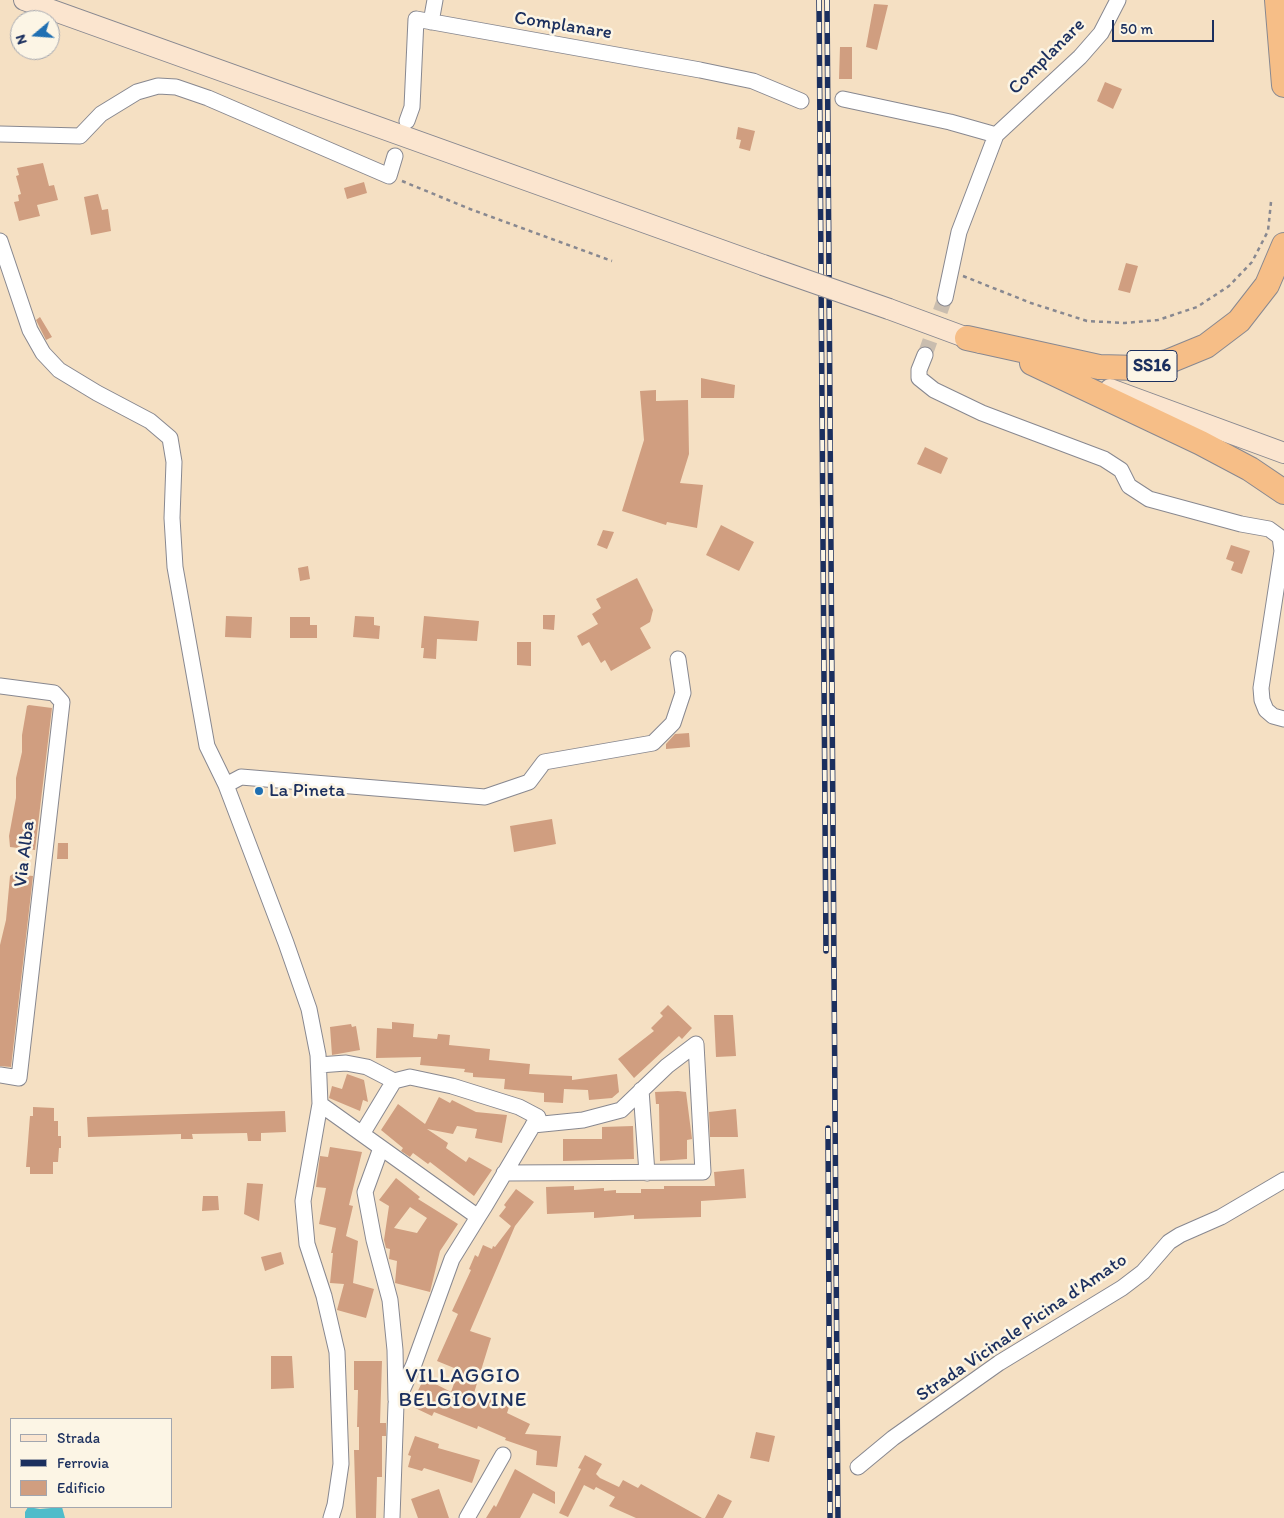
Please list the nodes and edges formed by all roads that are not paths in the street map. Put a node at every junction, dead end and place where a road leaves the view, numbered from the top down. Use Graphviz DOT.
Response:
graph roads {
  1 [pos="24,0"];
  2 [pos="435,0"];
  3 [pos="1118,0"];
  4 [pos="1278,0"];
  5 [pos="431,22"];
  6 [pos="1284,49"];
  7 [pos="1284,86"];
  8 [pos="843,98"];
  9 [pos="801,101"];
  10 [pos="407,121"];
  11 [pos="0,134"];
  12 [pos="996,135"];
  13 [pos="395,156"];
  14 [pos="0,242"];
  15 [pos="1284,245"];
  16 [pos="945,298"];
  17 [pos="966,338"];
  18 [pos="925,356"];
  19 [pos="1019,356"];
  20 [pos="1284,453"];
  21 [pos="1284,492"];
  22 [pos="678,659"];
  23 [pos="0,686"];
  24 [pos="1284,719"];
  25 [pos="226,785"];
  26 [pos="319,1066"];
  27 [pos="0,1075"];
  28 [pos="394,1082"];
  29 [pos="641,1090"];
  30 [pos="320,1104"];
  31 [pos="533,1125"];
  32 [pos="362,1134"];
  33 [pos="381,1148"];
  34 [pos="647,1173"];
  35 [pos="504,1174"];
  36 [pos="1284,1180"];
  37 [pos="478,1217"];
  38 [pos="396,1404"];
  39 [pos="503,1455"];
  40 [pos="858,1467"];
  41 [pos="331,1518"];
  42 [pos="392,1518"];
  43 [pos="467,1518"];
  1 -- 17 [label="main road, bridge"];
  2 -- 5 [label="street"];
  3 -- 12 [label="street, Complanare"];
  4 -- 6 [label="highway"];
  4 -- 7 [label="highway"];
  5 -- 9 [label="street, Complanare"];
  5 -- 10 [label="street"];
  8 -- 12 [label="street"];
  11 -- 13 [label="street"];
  12 -- 16 [label="street, Complanare"];
  14 -- 25 [label="street"];
  15 -- 17 [label="highway, SS16"];
  17 -- 19 [label="main road"];
  18 -- 24 [label="street"];
  19 -- 20 [label="main road"];
  19 -- 21 [label="highway, SS16"];
  22 -- 25 [label="street"];
  23 -- 27 [label="street, Via Alba"];
  25 -- 26 [label="street"];
  26 -- 28 [label="street"];
  26 -- 30 [label="street"];
  28 -- 31 [label="street"];
  28 -- 32 [label="street"];
  29 -- 31 [label="street"];
  29 -- 34 [label="street"];
  29 -- 34 [label="street"];
  30 -- 32 [label="street"];
  30 -- 41 [label="street"];
  31 -- 35 [label="street"];
  32 -- 33 [label="street"];
  33 -- 37 [label="street"];
  33 -- 38 [label="street"];
  34 -- 35 [label="street"];
  35 -- 37 [label="street"];
  36 -- 40 [label="street, Strada Vicinale Picina d'Amato"];
  37 -- 38 [label="street"];
  38 -- 42 [label="street"];
  39 -- 43 [label="street"];
}
